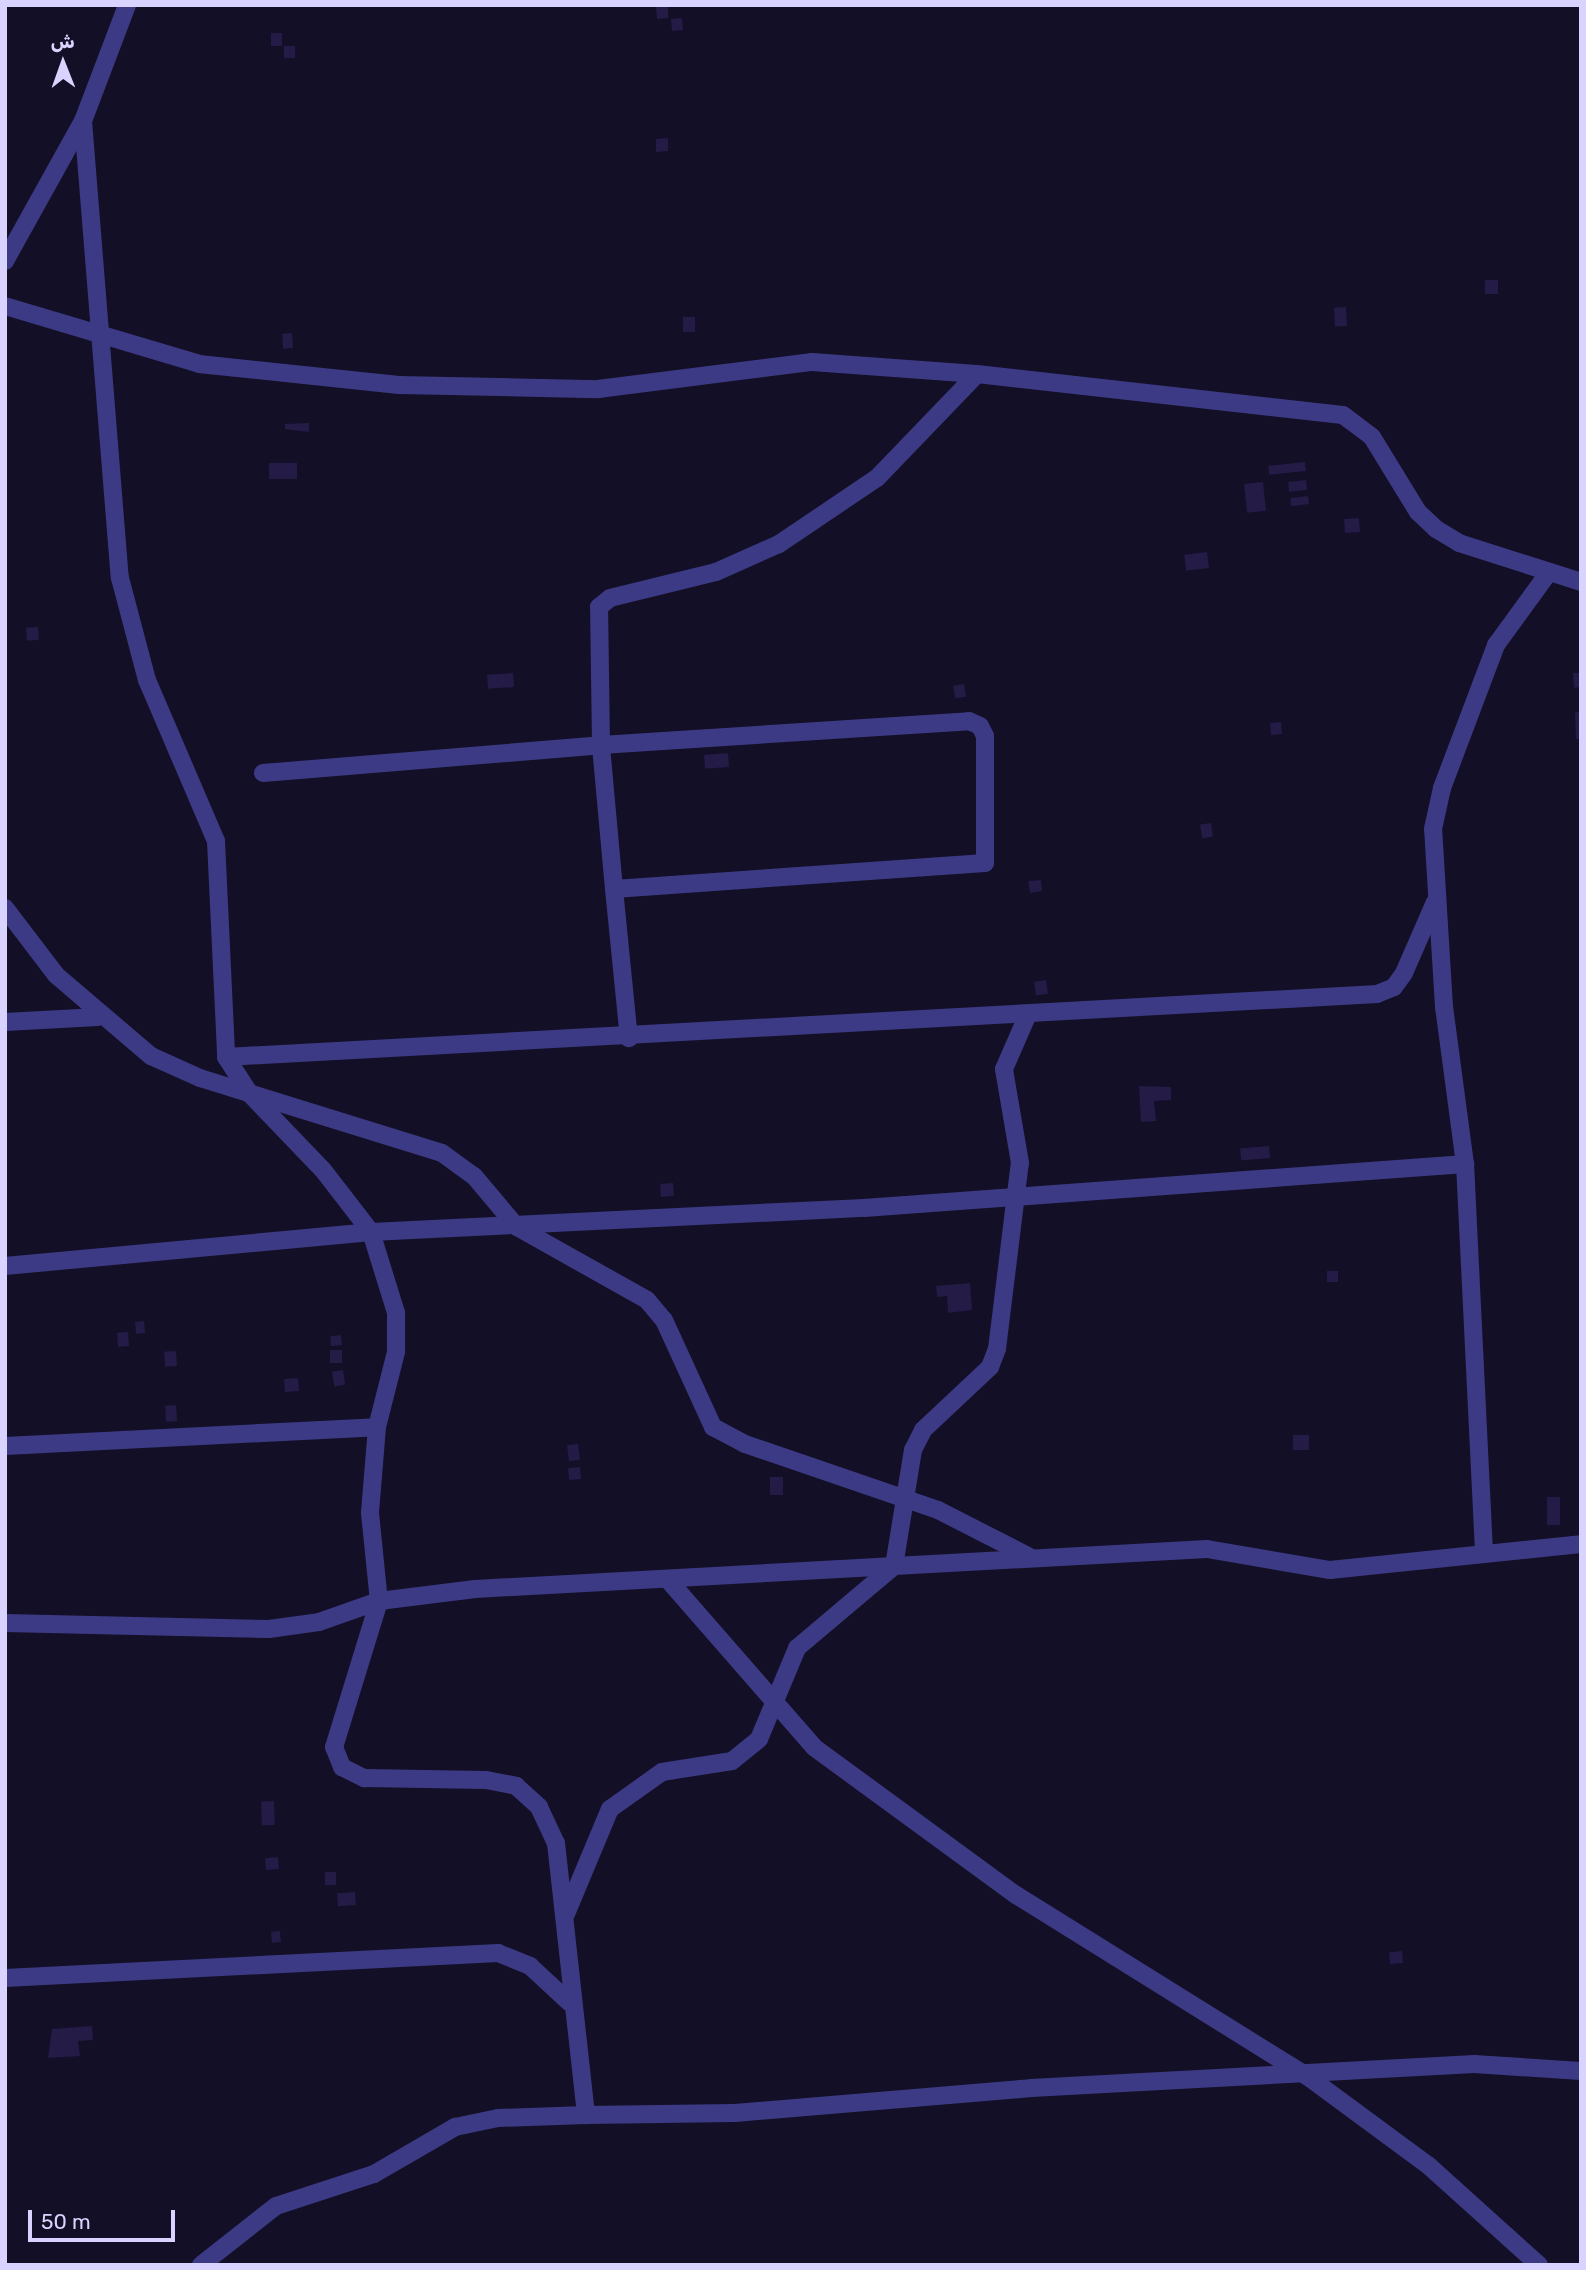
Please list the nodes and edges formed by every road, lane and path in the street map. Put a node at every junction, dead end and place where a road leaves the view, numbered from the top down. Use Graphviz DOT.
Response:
graph roads {
  1 [pos="127,5"];
  2 [pos="83,121"];
  3 [pos="5,261"];
  4 [pos="5,306"];
  5 [pos="100,333"];
  6 [pos="977,374"];
  7 [pos="1549,572"];
  8 [pos="1581,582"];
  9 [pos="601,745"];
  10 [pos="263,773"];
  11 [pos="614,889"];
  12 [pos="1435,902"];
  13 [pos="5,908"];
  14 [pos="1028,1014"];
  15 [pos="98,1017"];
  16 [pos="5,1022"];
  17 [pos="629,1038"];
  18 [pos="226,1057"];
  19 [pos="250,1094"];
  20 [pos="1465,1164"];
  21 [pos="1016,1196"];
  22 [pos="517,1227"];
  23 [pos="371,1232"];
  24 [pos="5,1266"];
  25 [pos="376,1427"];
  26 [pos="5,1446"];
  27 [pos="904,1498"];
  28 [pos="1581,1544"];
  29 [pos="1484,1552"];
  30 [pos="1030,1557"];
  31 [pos="894,1566"];
  32 [pos="670,1582"];
  33 [pos="379,1601"];
  34 [pos="5,1623"];
  35 [pos="774,1706"];
  36 [pos="564,1917"];
  37 [pos="5,1979"];
  38 [pos="570,2003"];
  39 [pos="1581,2071"];
  40 [pos="1307,2076"];
  41 [pos="586,2115"];
  42 [pos="201,2265"];
  43 [pos="1539,2265"];
  1 -- 2 [label="street"];
  2 -- 3 [label="street"];
  2 -- 5 [label="street"];
  4 -- 5 [label="street"];
  5 -- 6 [label="street"];
  5 -- 18 [label="street"];
  6 -- 7 [label="street"];
  6 -- 9 [label="street"];
  7 -- 8 [label="street"];
  7 -- 12 [label="street"];
  9 -- 10 [label="street"];
  9 -- 11 [label="street"];
  9 -- 11 [label="street"];
  11 -- 17 [label="street"];
  12 -- 14 [label="street"];
  12 -- 20 [label="street"];
  13 -- 15 [label="street"];
  14 -- 17 [label="street"];
  14 -- 21 [label="street"];
  15 -- 16 [label="street"];
  15 -- 19 [label="street"];
  17 -- 18 [label="street"];
  18 -- 19 [label="street"];
  19 -- 22 [label="street"];
  19 -- 23 [label="street"];
  20 -- 21 [label="street"];
  20 -- 29 [label="street"];
  21 -- 22 [label="street"];
  21 -- 27 [label="street"];
  22 -- 23 [label="street"];
  22 -- 27 [label="street"];
  23 -- 24 [label="street"];
  23 -- 25 [label="street"];
  25 -- 26 [label="street"];
  25 -- 33 [label="street"];
  27 -- 30 [label="street"];
  27 -- 31 [label="street"];
  28 -- 29 [label="street"];
  29 -- 30 [label="street"];
  30 -- 31 [label="street"];
  31 -- 32 [label="street"];
  31 -- 35 [label="street"];
  32 -- 33 [label="street"];
  32 -- 35 [label="street"];
  33 -- 34 [label="street"];
  33 -- 36 [label="street"];
  35 -- 36 [label="street"];
  35 -- 40 [label="street"];
  36 -- 38 [label="street"];
  37 -- 38 [label="street"];
  38 -- 41 [label="street"];
  39 -- 40 [label="street"];
  40 -- 41 [label="street"];
  40 -- 43 [label="street"];
  41 -- 42 [label="street"];
}
